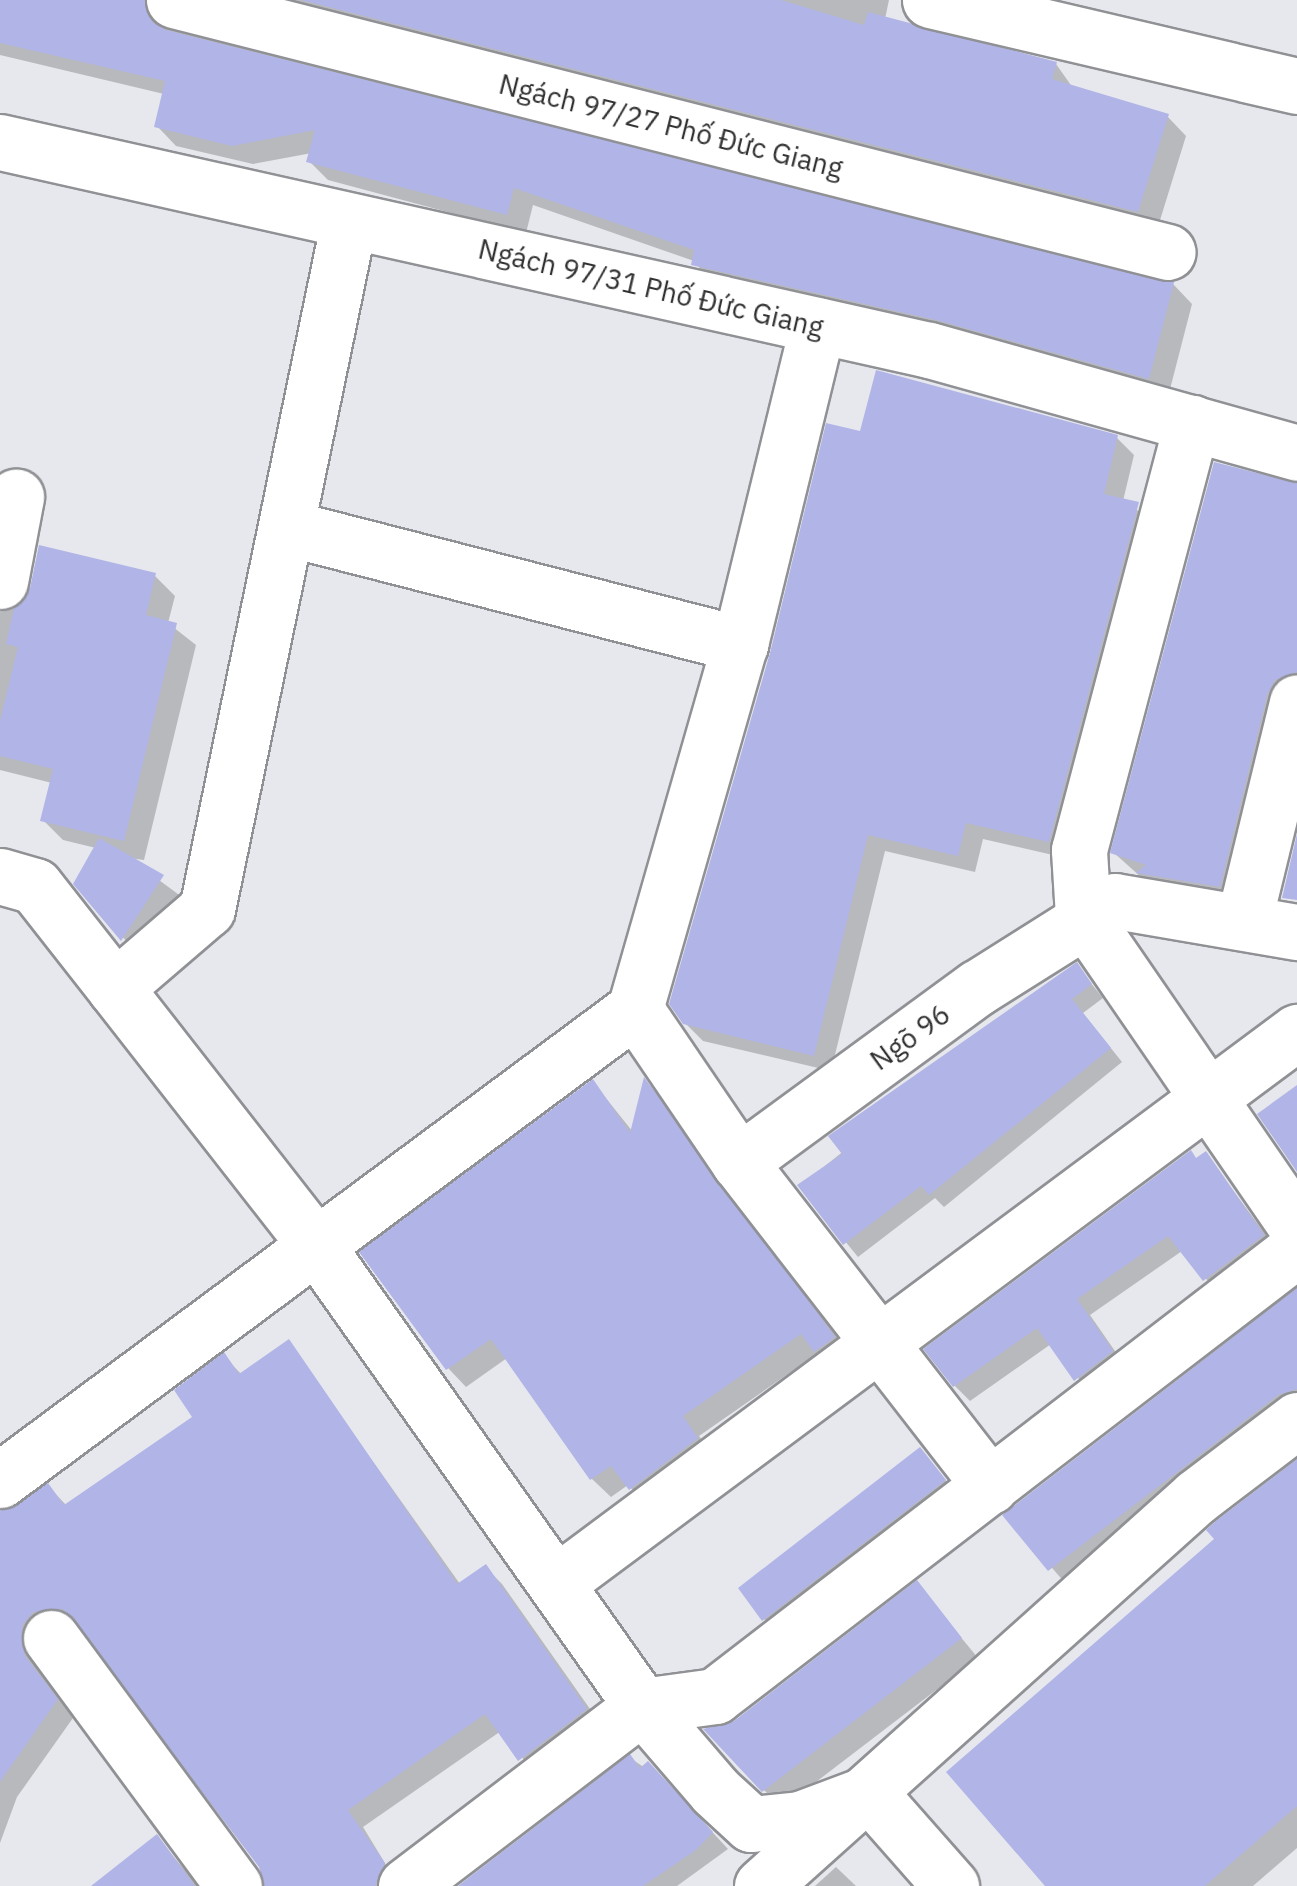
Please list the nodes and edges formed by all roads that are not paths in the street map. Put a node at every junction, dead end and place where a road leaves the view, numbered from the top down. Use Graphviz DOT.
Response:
graph roads {
  1 [pos="174,0"];
  2 [pos="930,0"];
  3 [pos="1020,12"];
  4 [pos="1297,86"];
  5 [pos="0,142"];
  6 [pos="348,220"];
  7 [pos="1168,252"];
  8 [pos="818,326"];
  9 [pos="1192,423"];
  10 [pos="1297,453"];
  11 [pos="16,497"];
  12 [pos="288,528"];
  13 [pos="0,580"];
  14 [pos="740,644"];
  15 [pos="1297,702"];
  16 [pos="0,876"];
  17 [pos="1083,916"];
  18 [pos="1244,920"];
  19 [pos="1297,932"];
  20 [pos="115,988"];
  21 [pos="635,1010"];
  22 [pos="1297,1032"];
  23 [pos="1204,1099"];
  24 [pos="739,1162"];
  25 [pos="1297,1227"];
  26 [pos="315,1244"];
  27 [pos="1297,1249"];
  28 [pos="882,1339"];
  29 [pos="1297,1420"];
  30 [pos="0,1480"];
  31 [pos="990,1486"];
  32 [pos="559,1581"];
  33 [pos="51,1638"];
  34 [pos="642,1706"];
  35 [pos="868,1793"];
  36 [pos="234,1886"];
  37 [pos="406,1886"];
  38 [pos="762,1886"];
  39 [pos="951,1886"];
  1 -- 7 [label="street, Ngách 97/27 Phố Đức Giang"];
  2 -- 3 [label="street"];
  3 -- 4 [label="street"];
  5 -- 6 [label="street, Ngách 97/31 Phố Đức Giang"];
  6 -- 8 [label="street, Ngách 97/31 Phố Đức Giang"];
  6 -- 12 [label="street"];
  8 -- 9 [label="street, Ngách 97/31 Phố Đức Giang"];
  8 -- 14 [label="street"];
  9 -- 10 [label="street, Ngách 97/31 Phố Đức Giang"];
  9 -- 17 [label="street"];
  11 -- 13 [label="street"];
  12 -- 14 [label="street"];
  12 -- 20 [label="street"];
  14 -- 21 [label="street"];
  15 -- 18 [label="street"];
  16 -- 20 [label="street"];
  17 -- 18 [label="street, Ngõ 96"];
  17 -- 23 [label="street"];
  17 -- 24 [label="street, Ngõ 96"];
  18 -- 19 [label="street, Ngõ 96"];
  20 -- 26 [label="street"];
  21 -- 24 [label="street"];
  21 -- 26 [label="street"];
  22 -- 23 [label="street"];
  23 -- 25 [label="street"];
  23 -- 28 [label="street"];
  24 -- 28 [label="street"];
  26 -- 30 [label="street"];
  26 -- 32 [label="street"];
  27 -- 31 [label="street"];
  28 -- 31 [label="street"];
  28 -- 32 [label="street"];
  29 -- 35 [label="street"];
  31 -- 34 [label="street"];
  32 -- 34 [label="street"];
  33 -- 36 [label="street"];
  34 -- 35 [label="street"];
  34 -- 37 [label="street"];
  35 -- 38 [label="street"];
  35 -- 39 [label="street"];
}
